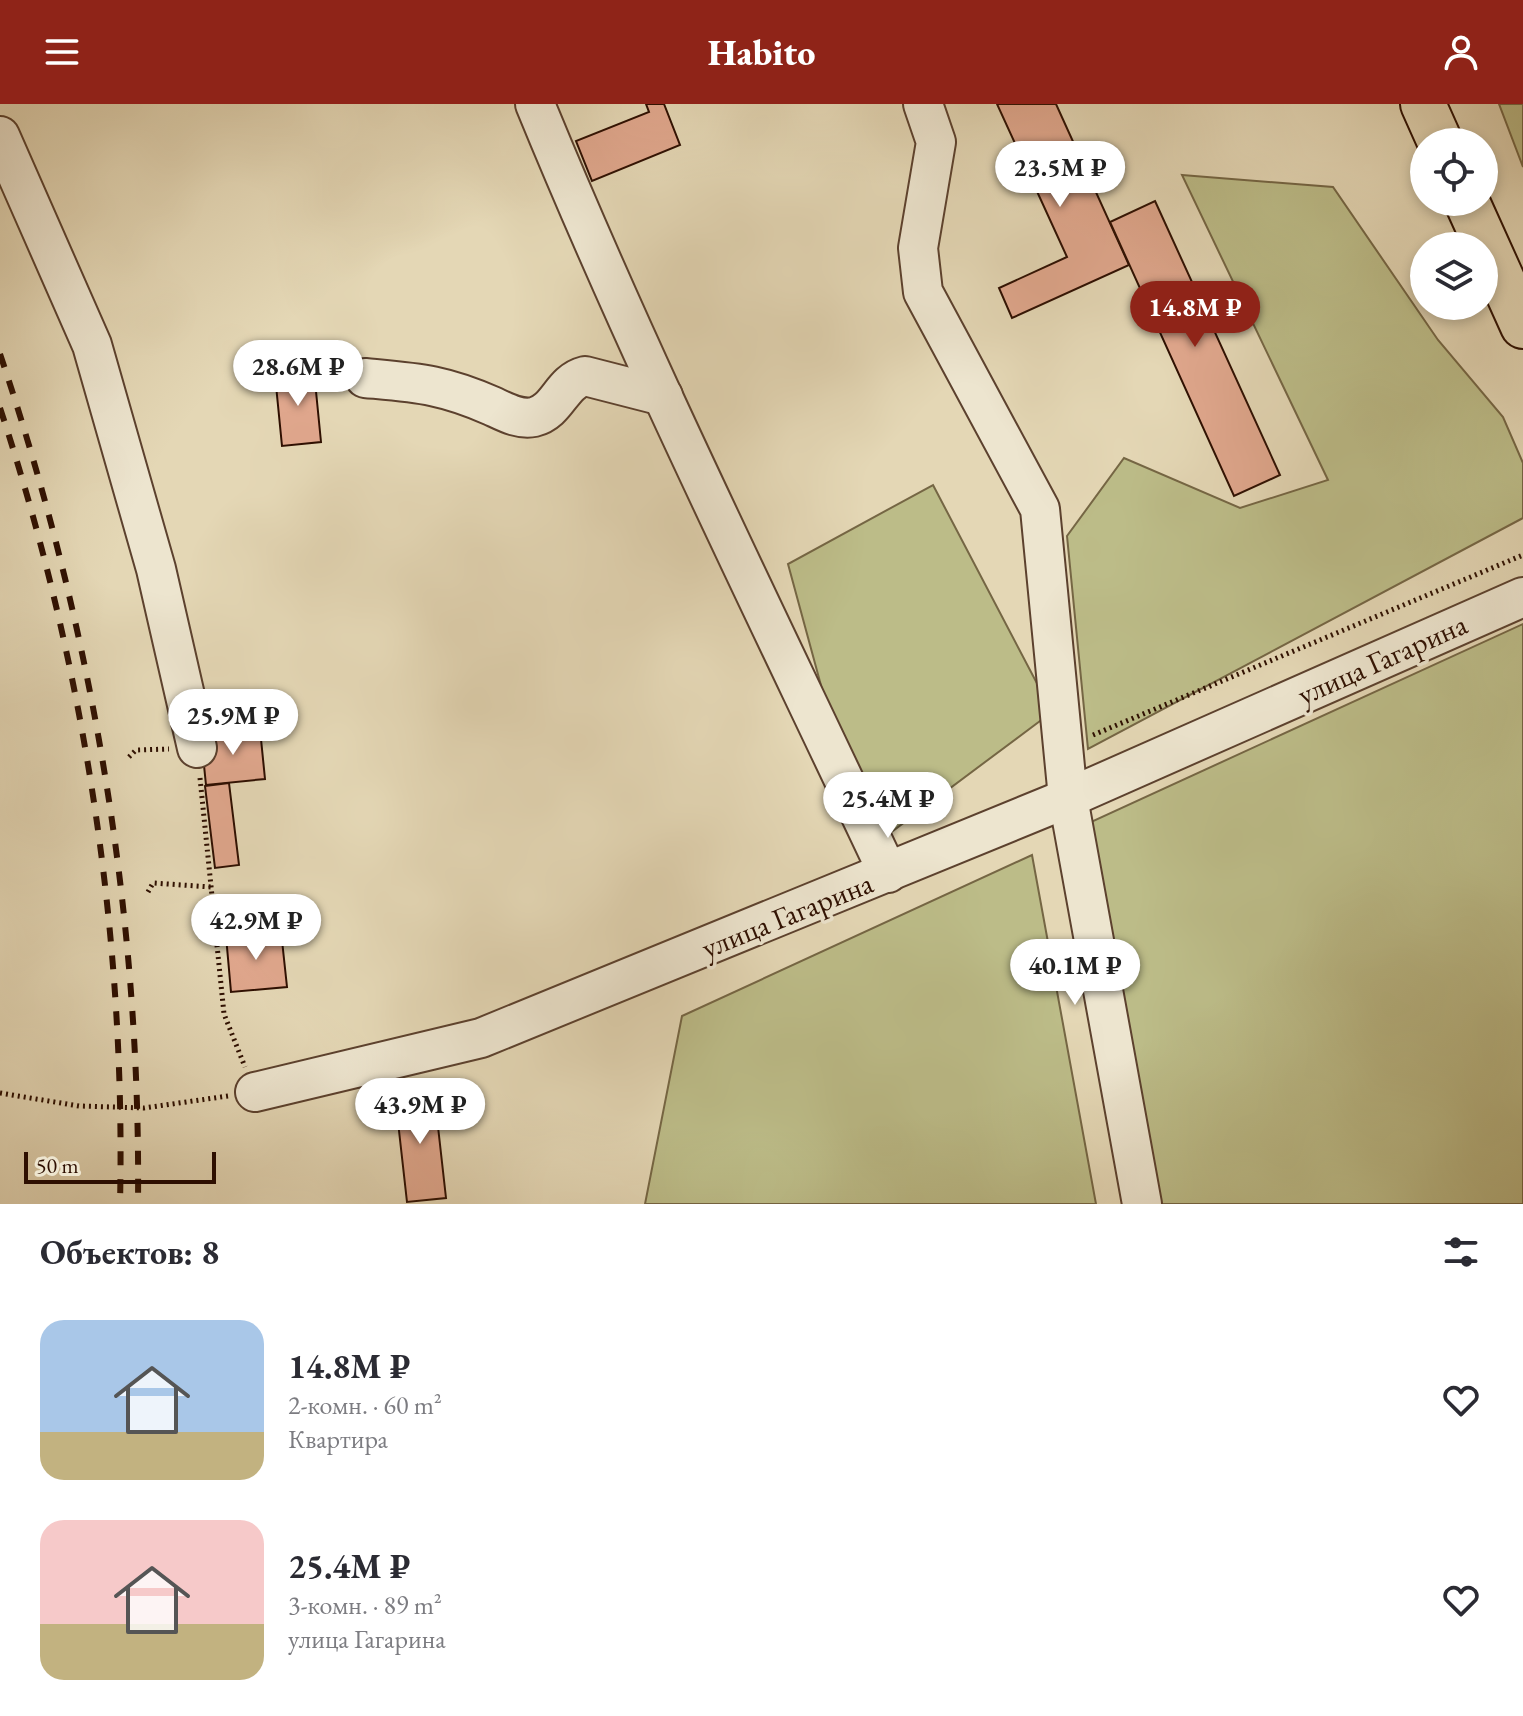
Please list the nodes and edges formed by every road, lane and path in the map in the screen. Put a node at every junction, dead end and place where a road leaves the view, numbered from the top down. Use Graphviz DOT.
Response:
graph roads {
  1 [pos="535,104"];
  2 [pos="923,104"];
  3 [pos="1423,104"];
  4 [pos="1434,128"];
  5 [pos="0,136"];
  6 [pos="1473,216"];
  7 [pos="1523,326"];
  8 [pos="365,378"];
  9 [pos="663,396"];
  10 [pos="1523,555"];
  11 [pos="1523,597"];
  12 [pos="197,748"];
  13 [pos="1063,748"];
  14 [pos="129,757"];
  15 [pos="1068,798"];
  16 [pos="888,873"];
  17 [pos="211,887"];
  18 [pos="148,892"];
  19 [pos="255,1092"];
  20 [pos="0,1093"];
  21 [pos="1142,1204"];
  1 -- 9 [label="street"];
  2 -- 13 [label="street"];
  3 -- 4 [label="main road"];
  5 -- 12 [label="street"];
  6 -- 7 [label="main road"];
  8 -- 9 [label="street"];
  9 -- 16 [label="street"];
  10 -- 13 [label="path"];
  11 -- 15 [label="street, улица Гагарина"];
  12 -- 14 [label="path"];
  12 -- 17 [label="path"];
  13 -- 15 [label="street"];
  15 -- 16 [label="street, улица Гагарина"];
  15 -- 21 [label="street"];
  16 -- 19 [label="street, улица Гагарина"];
  17 -- 18 [label="path"];
  17 -- 19 [label="path"];
  19 -- 20 [label="path"];
}
